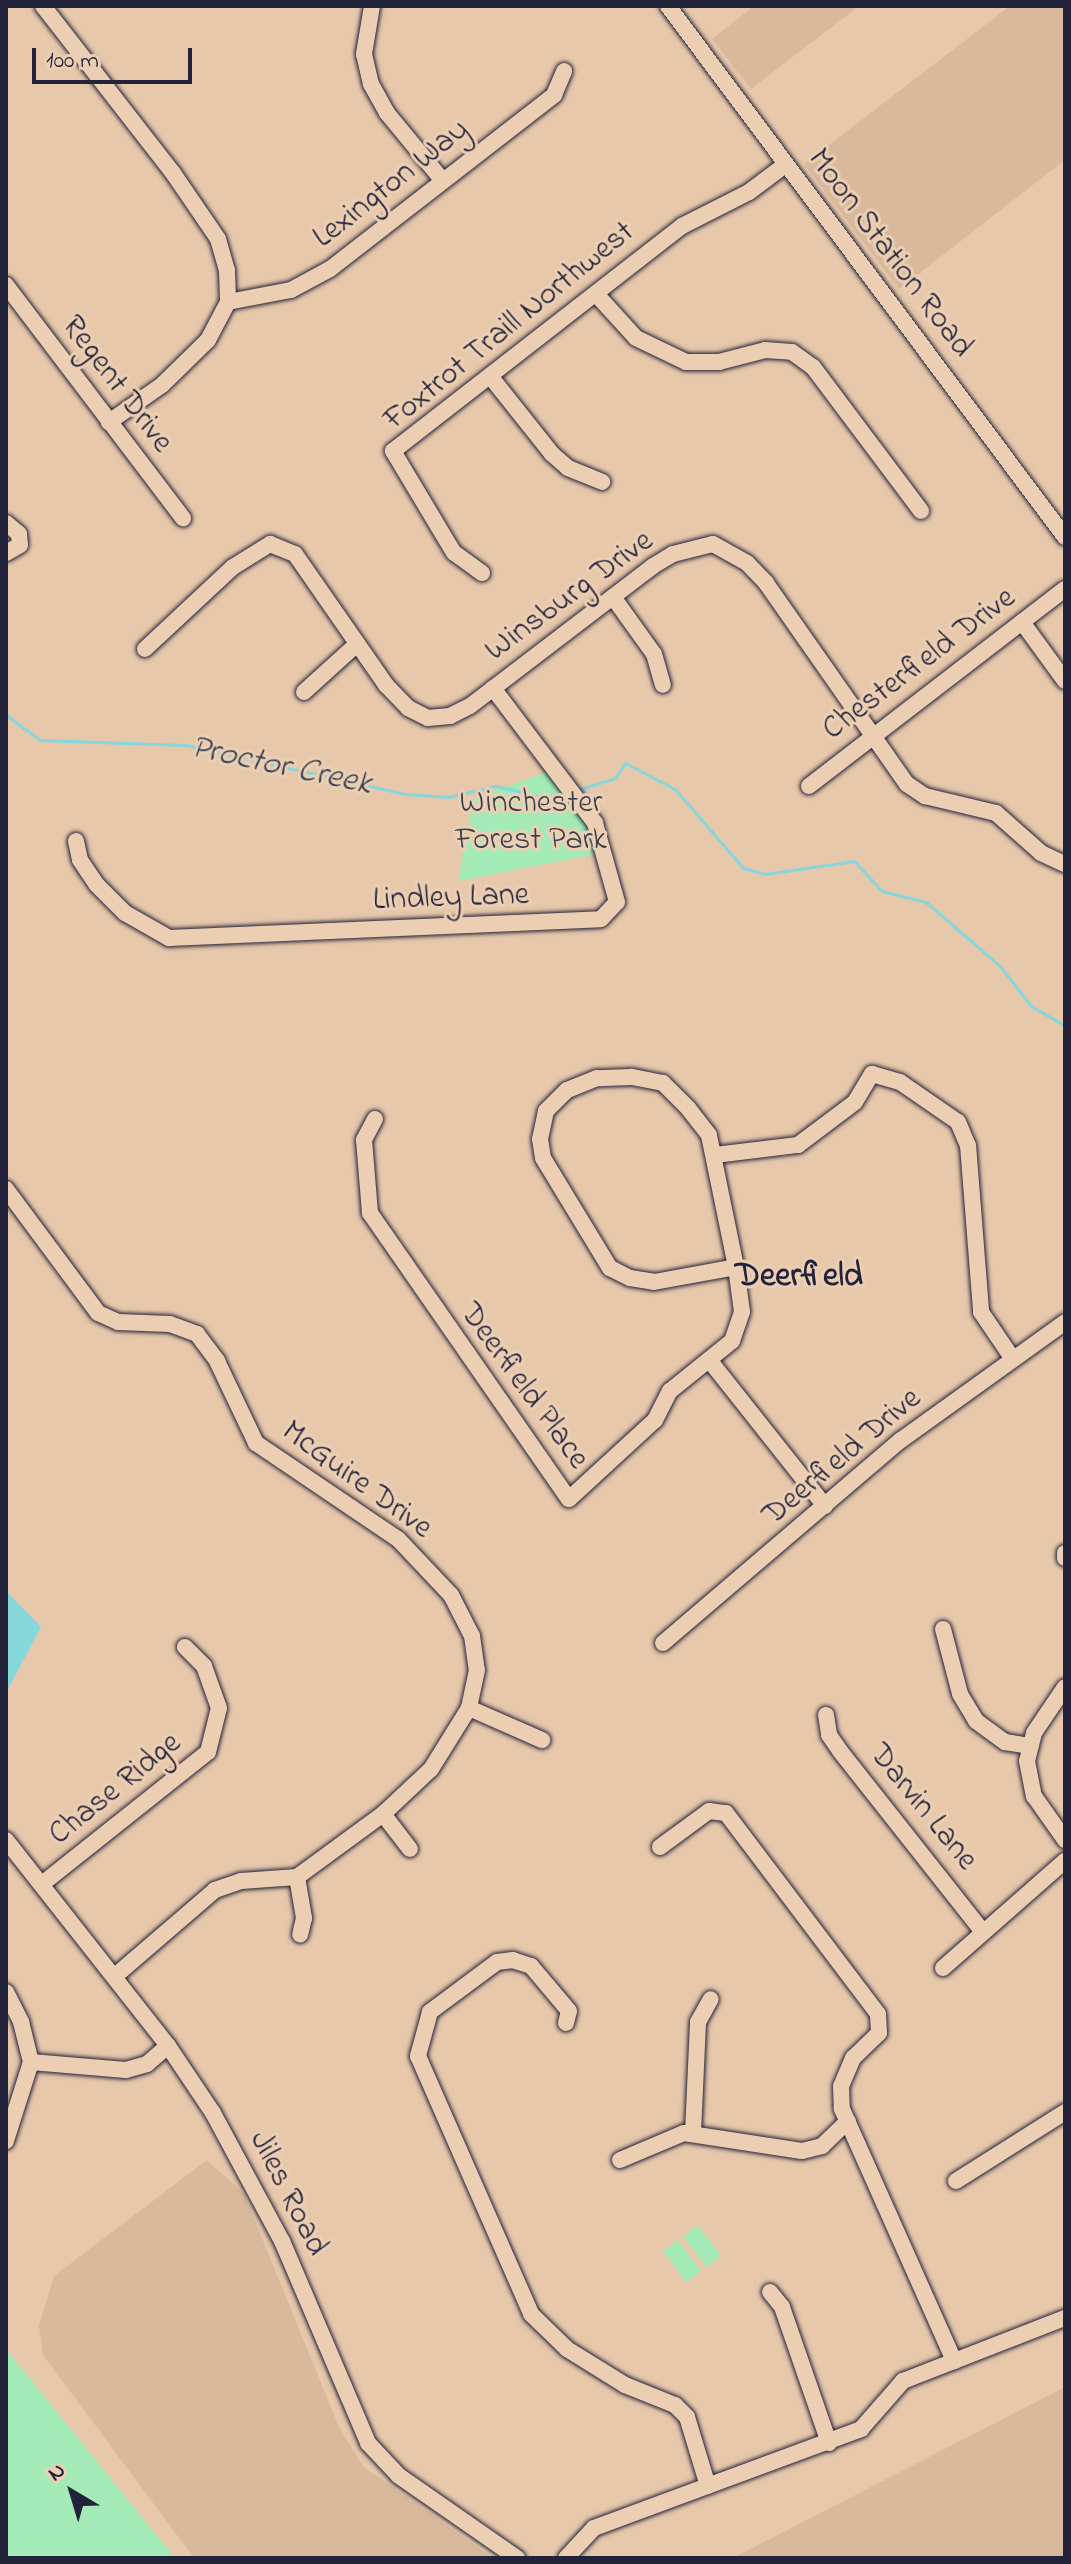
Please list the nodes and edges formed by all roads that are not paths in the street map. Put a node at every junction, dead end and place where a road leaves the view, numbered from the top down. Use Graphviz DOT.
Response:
graph roads {
  1 [pos="372,6"];
  2 [pos="668,6"];
  3 [pos="52,9"];
  4 [pos="564,71"];
  5 [pos="785,165"];
  6 [pos="443,181"];
  7 [pos="6,285"];
  8 [pos="596,294"];
  9 [pos="228,302"];
  10 [pos="490,376"];
  11 [pos="109,422"];
  12 [pos="602,482"];
  13 [pos="921,511"];
  14 [pos="183,518"];
  15 [pos="6,523"];
  16 [pos="1065,537"];
  17 [pos="6,553"];
  18 [pos="482,573"];
  19 [pos="1065,589"];
  20 [pos="613,597"];
  21 [pos="1022,622"];
  22 [pos="357,644"];
  23 [pos="145,649"];
  24 [pos="1065,681"];
  25 [pos="663,685"];
  26 [pos="493,688"];
  27 [pos="304,692"];
  28 [pos="870,738"];
  29 [pos="809,786"];
  30 [pos="76,841"];
  31 [pos="1065,864"];
  32 [pos="375,1119"];
  33 [pos="715,1155"];
  34 [pos="6,1189"];
  35 [pos="736,1267"];
  36 [pos="1065,1322"];
  37 [pos="1013,1359"];
  38 [pos="710,1361"];
  39 [pos="825,1506"];
  40 [pos="943,1629"];
  41 [pos="663,1643"];
  42 [pos="185,1647"];
  43 [pos="1065,1687"];
  44 [pos="469,1708"];
  45 [pos="826,1715"];
  46 [pos="542,1740"];
  47 [pos="1031,1746"];
  48 [pos="383,1814"];
  49 [pos="6,1840"];
  50 [pos="1065,1840"];
  51 [pos="660,1847"];
  52 [pos="410,1849"];
  53 [pos="1065,1861"];
  54 [pos="297,1877"];
  55 [pos="42,1884"];
  56 [pos="983,1932"];
  57 [pos="300,1935"];
  58 [pos="943,1968"];
  59 [pos="115,1976"];
  60 [pos="6,1992"];
  61 [pos="711,1999"];
  62 [pos="566,2023"];
  63 [pos="168,2046"];
  64 [pos="31,2062"];
  65 [pos="1065,2112"];
  66 [pos="848,2121"];
  67 [pos="693,2133"];
  68 [pos="6,2141"];
  69 [pos="620,2160"];
  70 [pos="956,2181"];
  71 [pos="770,2292"];
  72 [pos="1065,2318"];
  73 [pos="954,2361"];
  74 [pos="829,2443"];
  75 [pos="708,2486"];
  76 [pos="517,2558"];
  77 [pos="566,2558"];
  1 -- 6 [label="street"];
  2 -- 5 [label="street, Moon Station Road"];
  3 -- 9 [label="street"];
  4 -- 6 [label="street, Lexington Way"];
  5 -- 8 [label="street, Foxtrot Traill Northwest"];
  5 -- 16 [label="street, Moon Station Road"];
  6 -- 9 [label="street, Lexington Way"];
  7 -- 11 [label="street, Regent Drive"];
  8 -- 10 [label="street, Foxtrot Traill Northwest"];
  8 -- 13 [label="street"];
  9 -- 11 [label="street"];
  10 -- 12 [label="street"];
  10 -- 18 [label="street, Foxtrot Traill Northwest"];
  11 -- 14 [label="street, Regent Drive"];
  15 -- 17 [label="street"];
  19 -- 21 [label="street, Chesterfield Drive"];
  20 -- 25 [label="street"];
  20 -- 26 [label="street, Winsburg Drive"];
  20 -- 28 [label="street, Winsburg Drive"];
  21 -- 24 [label="street"];
  21 -- 28 [label="street, Chesterfield Drive"];
  22 -- 23 [label="street, Winsburg Drive"];
  22 -- 26 [label="street, Winsburg Drive"];
  22 -- 27 [label="street"];
  26 -- 30 [label="street, Lindley Lane"];
  28 -- 29 [label="street, Chesterfield Drive"];
  28 -- 31 [label="street, Winsburg Drive"];
  32 -- 38 [label="street, Deerfield Place"];
  33 -- 35 [label="street, Deerfield Place"];
  33 -- 35 [label="street, Deerfield Place"];
  33 -- 37 [label="street"];
  34 -- 44 [label="street, McGuire Drive"];
  35 -- 38 [label="street, Deerfield Place"];
  36 -- 37 [label="street, Deerfield Drive"];
  37 -- 39 [label="street, Deerfield Drive"];
  38 -- 39 [label="street"];
  39 -- 41 [label="street, Deerfield Drive"];
  40 -- 47 [label="street"];
  42 -- 55 [label="street, Chase Ridge"];
  43 -- 47 [label="street"];
  44 -- 46 [label="street"];
  44 -- 48 [label="street, McGuire Drive"];
  45 -- 56 [label="street, Darvin Lane"];
  47 -- 50 [label="street"];
  48 -- 52 [label="street"];
  48 -- 54 [label="street, McGuire Drive"];
  49 -- 55 [label="street, Jiles Road"];
  51 -- 66 [label="street"];
  53 -- 56 [label="street"];
  54 -- 57 [label="street"];
  54 -- 59 [label="street"];
  55 -- 59 [label="street, Jiles Road"];
  56 -- 58 [label="street"];
  59 -- 63 [label="street, Jiles Road"];
  60 -- 64 [label="street"];
  61 -- 67 [label="street"];
  62 -- 75 [label="street"];
  63 -- 64 [label="street"];
  63 -- 76 [label="street, Jiles Road"];
  64 -- 68 [label="street"];
  65 -- 70 [label="street"];
  66 -- 67 [label="street"];
  66 -- 73 [label="street"];
  67 -- 69 [label="street"];
  71 -- 74 [label="street"];
  72 -- 73 [label="street"];
  73 -- 74 [label="street"];
  74 -- 75 [label="street"];
  75 -- 77 [label="street"];
}
